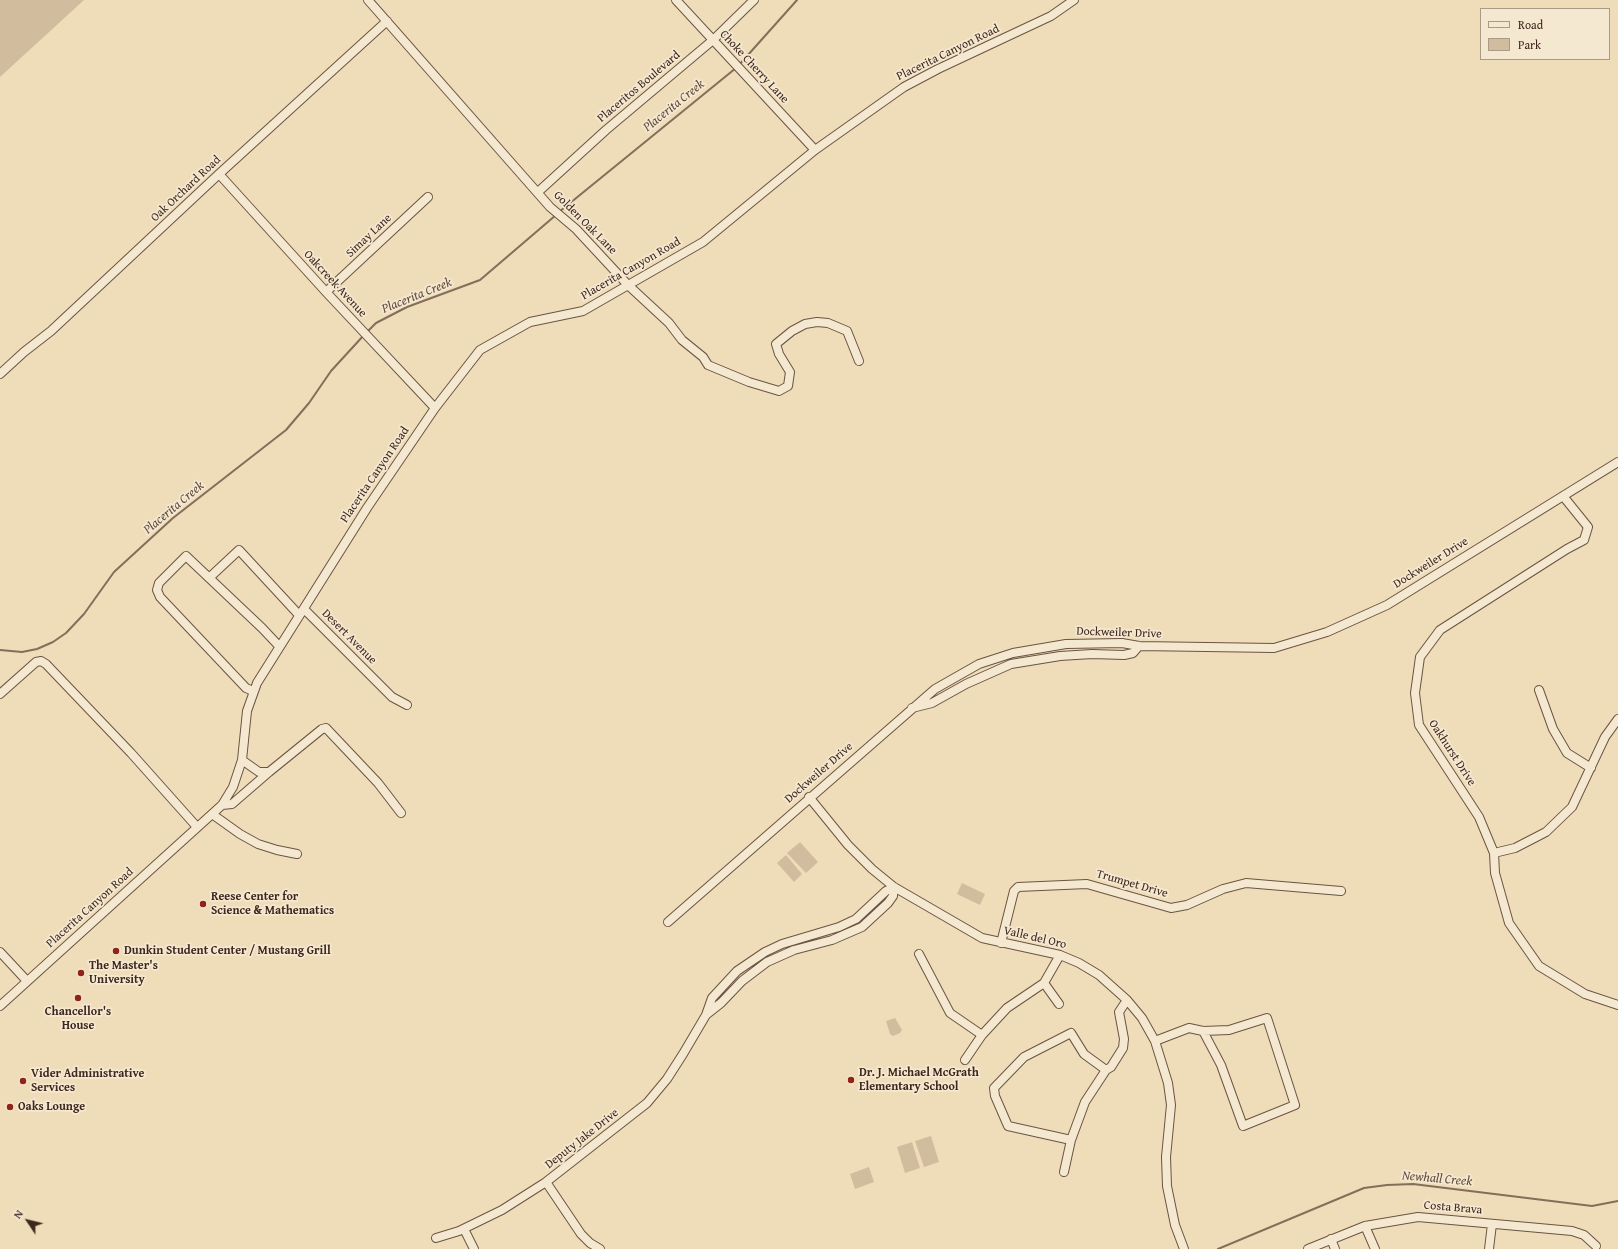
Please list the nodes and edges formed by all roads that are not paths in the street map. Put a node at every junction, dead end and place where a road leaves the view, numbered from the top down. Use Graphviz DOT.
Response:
graph roads {
  1 [pos="368,0"];
  2 [pos="676,0"];
  3 [pos="754,0"];
  4 [pos="1074,0"];
  5 [pos="387,20"];
  6 [pos="712,40"];
  7 [pos="815,150"];
  8 [pos="219,174"];
  9 [pos="538,192"];
  10 [pos="428,197"];
  11 [pos="628,285"];
  12 [pos="326,292"];
  13 [pos="859,361"];
  14 [pos="0,374"];
  15 [pos="435,408"];
  16 [pos="1618,462"];
  17 [pos="1563,496"];
  18 [pos="209,578"];
  19 [pos="302,612"];
  20 [pos="279,646"];
  21 [pos="1139,646"];
  22 [pos="1539,690"];
  23 [pos="253,691"];
  24 [pos="0,694"];
  25 [pos="407,704"];
  26 [pos="911,708"];
  27 [pos="1618,719"];
  28 [pos="242,760"];
  29 [pos="1591,768"];
  30 [pos="269,772"];
  31 [pos="810,797"];
  32 [pos="222,805"];
  33 [pos="401,813"];
  34 [pos="212,814"];
  35 [pos="197,827"];
  36 [pos="1494,853"];
  37 [pos="297,854"];
  38 [pos="894,887"];
  39 [pos="1341,890"];
  40 [pos="668,922"];
  41 [pos="1001,943"];
  42 [pos="0,952"];
  43 [pos="919,954"];
  44 [pos="1060,955"];
  45 [pos="27,981"];
  46 [pos="1044,984"];
  47 [pos="1128,1000"];
  48 [pos="1059,1004"];
  49 [pos="1618,1005"];
  50 [pos="0,1006"];
  51 [pos="1203,1031"];
  52 [pos="982,1035"];
  53 [pos="1155,1041"];
  54 [pos="965,1060"];
  55 [pos="1106,1070"];
  56 [pos="1071,1140"];
  57 [pos="1064,1172"];
  58 [pos="546,1182"];
  59 [pos="1492,1224"];
  60 [pos="1365,1226"];
  61 [pos="464,1229"];
  62 [pos="436,1238"];
  63 [pos="1331,1239"];
  64 [pos="1596,1246"];
  65 [pos="1183,1247"];
  66 [pos="474,1249"];
  67 [pos="600,1249"];
  68 [pos="1308,1249"];
  69 [pos="1335,1249"];
  70 [pos="1375,1249"];
  71 [pos="1490,1249"];
  1 -- 5 [label="street, Golden Oak Lane"];
  2 -- 6 [label="street, Choke Cherry Lane"];
  3 -- 6 [label="street, Placeritos Boulevard"];
  4 -- 7 [label="street, Placerita Canyon Road"];
  5 -- 8 [label="street, Oak Orchard Road"];
  5 -- 9 [label="street, Golden Oak Lane"];
  6 -- 7 [label="street, Choke Cherry Lane"];
  6 -- 9 [label="street, Placeritos Boulevard"];
  7 -- 11 [label="street, Placerita Canyon Road"];
  8 -- 12 [label="street, Oakcreek Avenue"];
  8 -- 14 [label="street, Oak Orchard Road"];
  9 -- 11 [label="street, Golden Oak Lane"];
  10 -- 12 [label="street, Simay Lane"];
  11 -- 13 [label="street, Golden Oak Lane"];
  11 -- 15 [label="street, Placerita Canyon Road"];
  12 -- 15 [label="street, Oakcreek Avenue"];
  15 -- 19 [label="street, Placerita Canyon Road"];
  16 -- 17 [label="street, Dockweiler Drive"];
  17 -- 21 [label="street, Dockweiler Drive"];
  17 -- 36 [label="street, Oakhurst Drive"];
  18 -- 19 [label="street, Desert Avenue"];
  18 -- 20 [label="street"];
  18 -- 23 [label="street"];
  19 -- 20 [label="street, Placerita Canyon Road"];
  19 -- 25 [label="street, Desert Avenue"];
  20 -- 23 [label="street, Placerita Canyon Road"];
  21 -- 26 [label="street"];
  21 -- 26 [label="street, Dockweiler Drive"];
  22 -- 29 [label="street"];
  23 -- 28 [label="street, Placerita Canyon Road"];
  24 -- 35 [label="street"];
  26 -- 31 [label="street, Dockweiler Drive"];
  27 -- 29 [label="street"];
  28 -- 30 [label="street"];
  28 -- 32 [label="street, Placerita Canyon Road"];
  29 -- 36 [label="street"];
  30 -- 32 [label="street"];
  30 -- 33 [label="street"];
  31 -- 38 [label="street, Valle del Oro"];
  31 -- 40 [label="street, Dockweiler Drive"];
  32 -- 34 [label="street, Placerita Canyon Road"];
  34 -- 35 [label="street, Placerita Canyon Road"];
  34 -- 37 [label="street"];
  35 -- 45 [label="street, Placerita Canyon Road"];
  36 -- 49 [label="street, Oakhurst Drive"];
  38 -- 41 [label="street, Valle del Oro"];
  38 -- 58 [label="street, Deputy Jake Drive"];
  39 -- 41 [label="street, Trumpet Drive"];
  41 -- 44 [label="street, Valle del Oro"];
  42 -- 45 [label="street"];
  43 -- 52 [label="street"];
  44 -- 46 [label="street"];
  44 -- 47 [label="street, Valle del Oro"];
  45 -- 50 [label="street, Placerita Canyon Road"];
  46 -- 48 [label="street"];
  46 -- 52 [label="street"];
  47 -- 53 [label="street, Valle del Oro"];
  47 -- 55 [label="street"];
  51 -- 51 [label="street"];
  51 -- 53 [label="street"];
  52 -- 54 [label="street"];
  53 -- 65 [label="street, Valle del Oro"];
  55 -- 56 [label="street"];
  55 -- 56 [label="street"];
  56 -- 57 [label="street"];
  58 -- 61 [label="street, Deputy Jake Drive"];
  58 -- 67 [label="street"];
  59 -- 60 [label="street, Costa Brava"];
  59 -- 64 [label="street, Costa Brava"];
  59 -- 71 [label="street"];
  60 -- 63 [label="street, Costa Brava"];
  60 -- 70 [label="street"];
  61 -- 62 [label="street, Deputy Jake Drive"];
  61 -- 66 [label="street"];
  63 -- 68 [label="street, Costa Brava"];
  63 -- 69 [label="street"];
}
